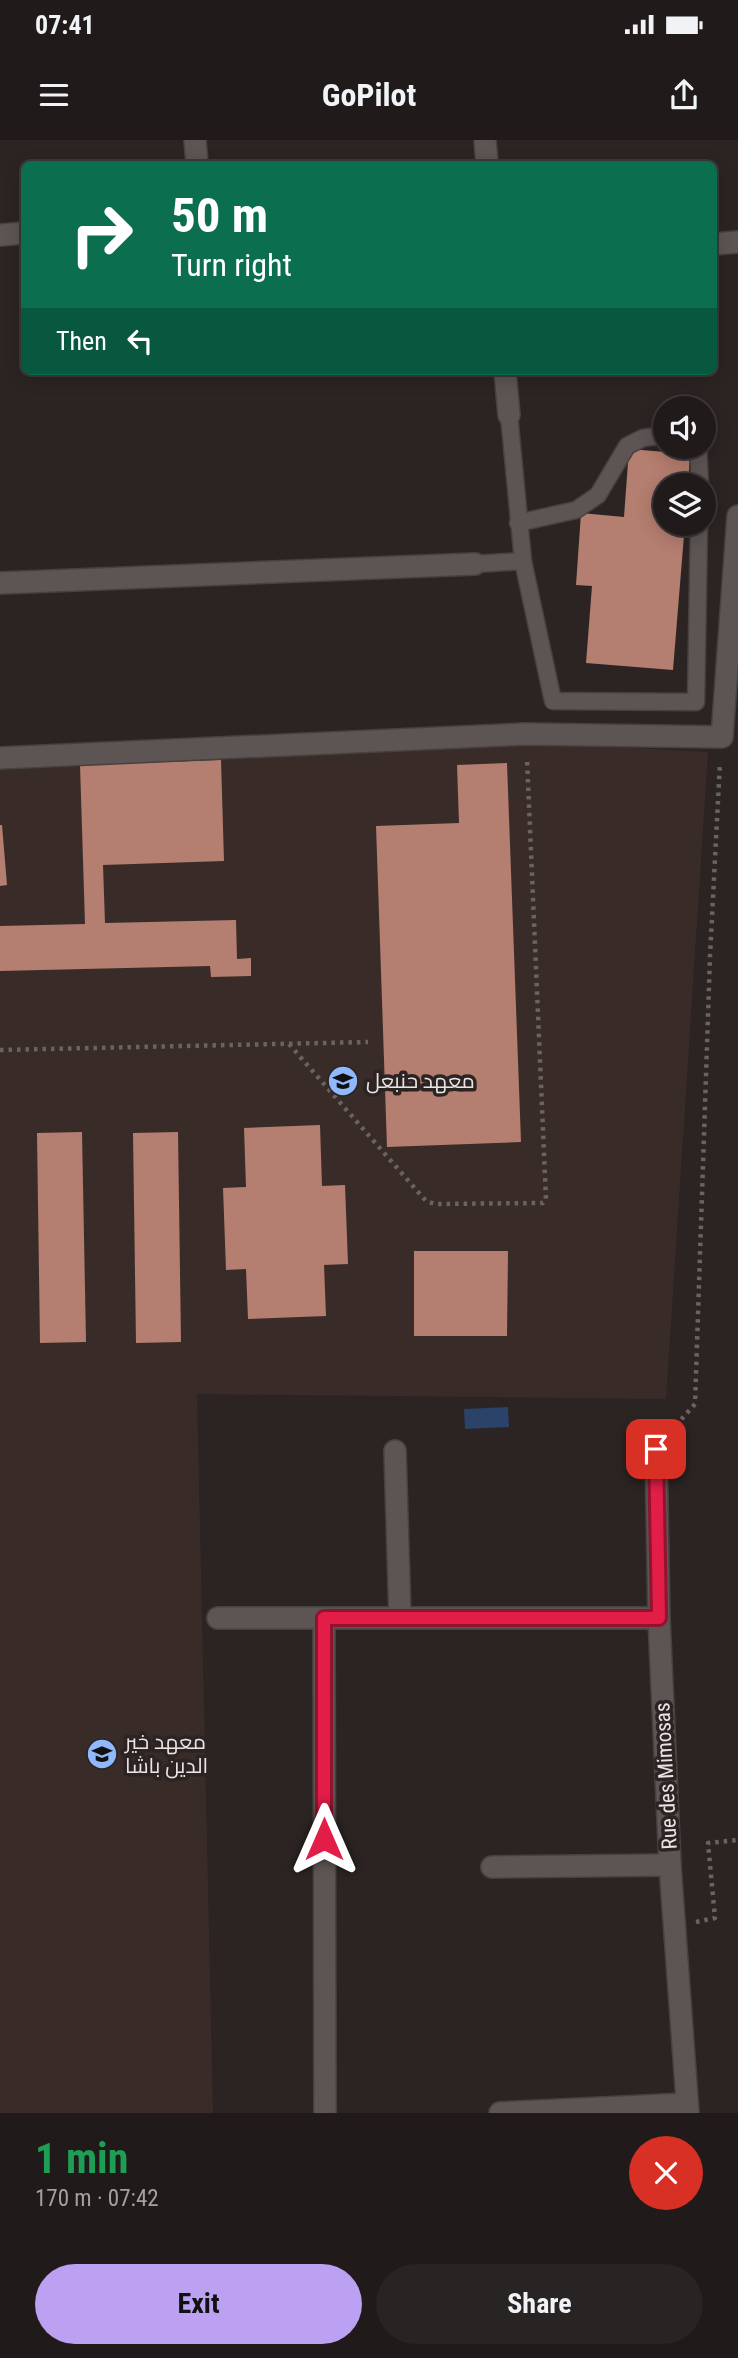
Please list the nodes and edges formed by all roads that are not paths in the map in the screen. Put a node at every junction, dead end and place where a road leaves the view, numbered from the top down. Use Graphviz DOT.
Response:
graph roads {
  1 [pos="195,140"];
  2 [pos="485,140"];
  3 [pos="197,161"];
  4 [pos="487,161"];
  5 [pos="21,233"];
  6 [pos="0,235"];
  7 [pos="738,242"];
  8 [pos="717,244"];
  9 [pos="505,375"];
  10 [pos="509,415"];
  11 [pos="653,437"];
  12 [pos="738,516"];
  13 [pos="519,523"];
  14 [pos="699,536"];
  15 [pos="523,561"];
  16 [pos="475,564"];
  17 [pos="0,583"];
  18 [pos="0,758"];
  19 [pos="656,1449"];
  20 [pos="395,1451"];
  21 [pos="218,1618"];
  22 [pos="324,1618"];
  23 [pos="400,1618"];
  24 [pos="659,1618"];
  25 [pos="670,1865"];
  26 [pos="492,1867"];
  27 [pos="687,2108"];
  28 [pos="325,2113"];
  29 [pos="500,2113"];
  1 -- 3 [label="street"];
  2 -- 4 [label="street"];
  5 -- 6 [label="street"];
  7 -- 8 [label="street"];
  9 -- 10 [label="street"];
  10 -- 13 [label="lane"];
  11 -- 13 [label="lane"];
  12 -- 18 [label="street"];
  13 -- 15 [label="lane"];
  14 -- 15 [label="lane"];
  15 -- 16 [label="lane"];
  16 -- 17 [label="street"];
  19 -- 24 [label="street, Rue des Mimosas"];
  20 -- 23 [label="street"];
  21 -- 22 [label="street"];
  22 -- 23 [label="street"];
  22 -- 28 [label="street"];
  23 -- 24 [label="street"];
  24 -- 25 [label="street, Rue des Mimosas"];
  25 -- 26 [label="street"];
  25 -- 27 [label="street, Rue des Mimosas"];
  27 -- 29 [label="street"];
}
